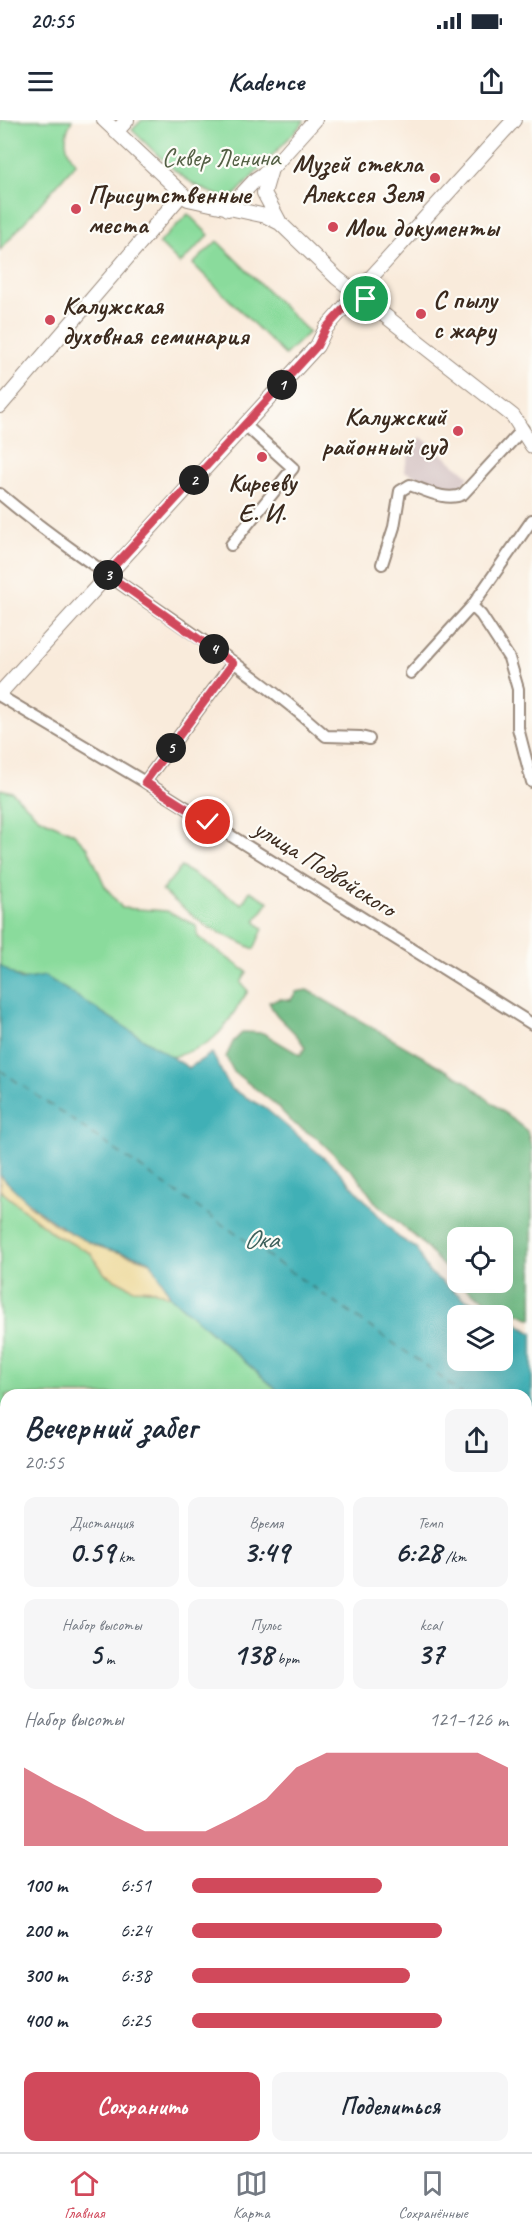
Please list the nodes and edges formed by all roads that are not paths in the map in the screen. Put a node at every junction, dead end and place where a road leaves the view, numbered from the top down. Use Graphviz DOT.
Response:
graph roads {
  1 [pos="104,120"];
  2 [pos="127,120"];
  3 [pos="315,120"];
  4 [pos="514,120"];
  5 [pos="116,132"];
  6 [pos="271,169"];
  7 [pos="182,194"];
  8 [pos="228,209"];
  9 [pos="280,223"];
  10 [pos="357,294"];
  11 [pos="0,406"];
  12 [pos="245,425"];
  13 [pos="523,429"];
  14 [pos="532,446"];
  15 [pos="0,494"];
  16 [pos="532,520"];
  17 [pos="231,545"];
  18 [pos="382,564"];
  19 [pos="107,574"];
  20 [pos="472,606"];
  21 [pos="233,663"];
  22 [pos="411,673"];
  23 [pos="0,695"];
  24 [pos="369,739"];
  25 [pos="145,782"];
  26 [pos="532,782"];
  27 [pos="532,1024"];
  1 -- 5 [label="main road"];
  2 -- 5 [label="main road"];
  3 -- 6 [label="main road"];
  4 -- 10 [label="main road"];
  5 -- 7 [label="main road"];
  6 -- 8 [label="main road"];
  6 -- 9 [label="main road"];
  7 -- 8 [label="main road"];
  7 -- 11 [label="main road"];
  8 -- 9 [label="main road"];
  9 -- 10 [label="main road"];
  10 -- 12 [label="main road"];
  10 -- 13 [label="main road"];
  12 -- 17 [label="street"];
  12 -- 19 [label="main road"];
  13 -- 14 [label="main road"];
  13 -- 18 [label="street"];
  15 -- 19 [label="street"];
  16 -- 20 [label="street"];
  19 -- 21 [label="street"];
  19 -- 23 [label="main road"];
  20 -- 22 [label="street"];
  20 -- 26 [label="street"];
  21 -- 24 [label="street"];
  21 -- 25 [label="street"];
  23 -- 25 [label="street, улица Подвойского"];
  25 -- 27 [label="street, улица Подвойского"];
}
